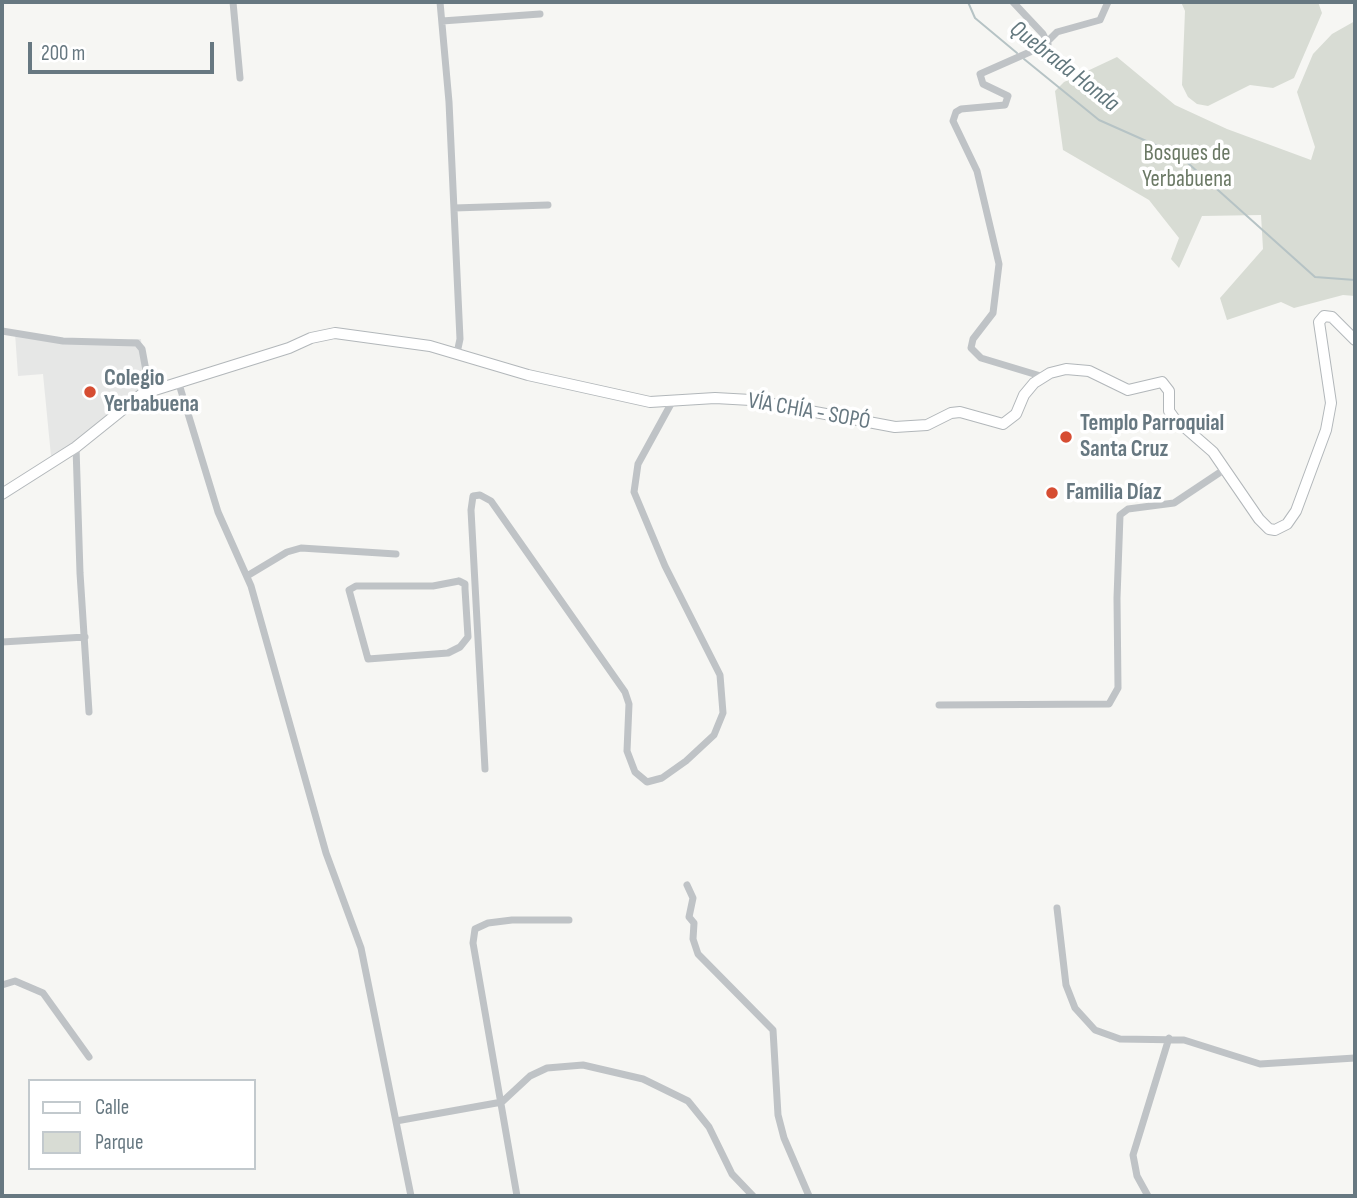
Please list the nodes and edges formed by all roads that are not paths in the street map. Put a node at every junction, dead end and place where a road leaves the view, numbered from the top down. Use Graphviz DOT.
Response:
graph roads {
  1 [pos="233,2"];
  2 [pos="440,2"];
  3 [pos="1013,2"];
  4 [pos="1108,2"];
  5 [pos="540,14"];
  6 [pos="442,21"];
  7 [pos="1048,41"];
  8 [pos="240,78"];
  9 [pos="548,205"];
  10 [pos="454,208"];
  11 [pos="2,331"];
  12 [pos="1355,340"];
  13 [pos="457,353"];
  14 [pos="1044,377"];
  15 [pos="179,384"];
  16 [pos="155,390"];
  17 [pos="672,402"];
  18 [pos="76,447"];
  19 [pos="1225,469"];
  20 [pos="2,494"];
  21 [pos="396,554"];
  22 [pos="247,576"];
  23 [pos="467,621"];
  24 [pos="476,621"];
  25 [pos="85,637"];
  26 [pos="2,642"];
  27 [pos="939,705"];
  28 [pos="89,712"];
  29 [pos="485,769"];
  30 [pos="687,886"];
  31 [pos="1056,908"];
  32 [pos="569,919"];
  33 [pos="2,985"];
  34 [pos="1169,1038"];
  35 [pos="89,1057"];
  36 [pos="1355,1058"];
  37 [pos="502,1102"];
  38 [pos="396,1121"];
  39 [pos="411,1196"];
  40 [pos="517,1196"];
  41 [pos="753,1196"];
  42 [pos="809,1196"];
  43 [pos="1148,1196"];
  1 -- 8 [label="street"];
  2 -- 6 [label="street"];
  3 -- 7 [label="street"];
  4 -- 7 [label="street"];
  5 -- 6 [label="street"];
  6 -- 10 [label="street"];
  7 -- 14 [label="street"];
  9 -- 10 [label="street"];
  10 -- 13 [label="street"];
  11 -- 16 [label="street"];
  12 -- 19 [label="street"];
  13 -- 15 [label="street, VÍA CHÍA - SOPÓ"];
  13 -- 17 [label="street, VÍA CHÍA - SOPÓ"];
  14 -- 17 [label="street, VÍA CHÍA - SOPÓ"];
  14 -- 19 [label="street"];
  15 -- 16 [label="street, VÍA CHÍA - SOPÓ"];
  15 -- 22 [label="street"];
  16 -- 18 [label="street, VÍA CHÍA - SOPÓ"];
  17 -- 24 [label="street"];
  18 -- 20 [label="street, VÍA CHÍA - SOPÓ"];
  18 -- 25 [label="street"];
  19 -- 27 [label="street"];
  21 -- 22 [label="street"];
  22 -- 38 [label="street"];
  23 -- 23 [label="street"];
  23 -- 24 [label="street"];
  24 -- 29 [label="street"];
  25 -- 26 [label="street"];
  25 -- 28 [label="street"];
  30 -- 42 [label="street"];
  31 -- 34 [label="street"];
  32 -- 37 [label="street"];
  33 -- 35 [label="street"];
  34 -- 36 [label="street"];
  34 -- 43 [label="street"];
  37 -- 38 [label="street"];
  37 -- 40 [label="street"];
  37 -- 41 [label="street"];
  38 -- 39 [label="street"];
}
